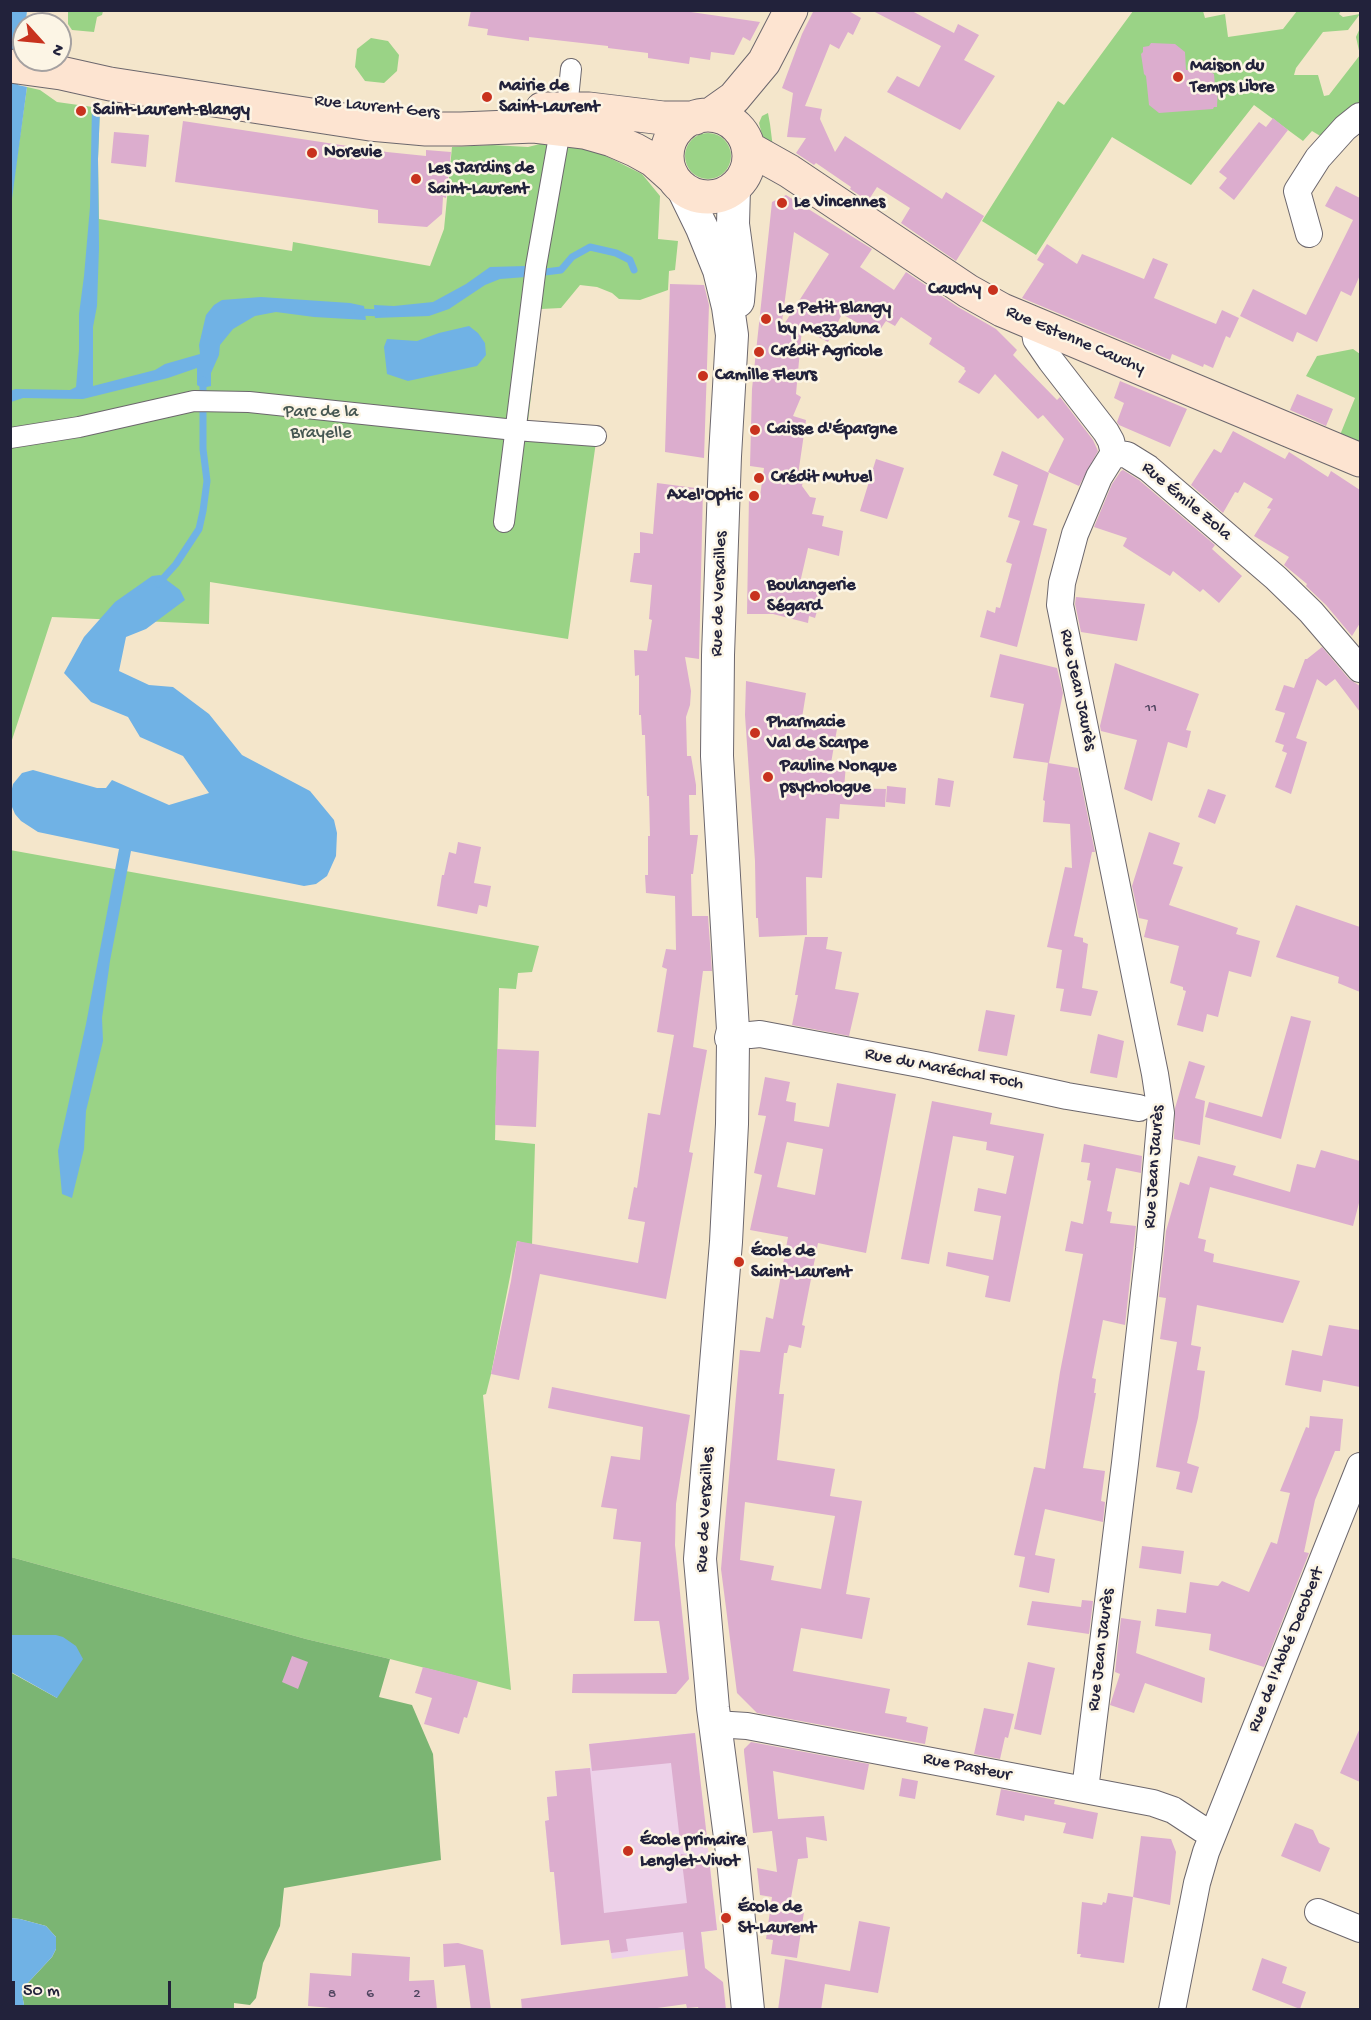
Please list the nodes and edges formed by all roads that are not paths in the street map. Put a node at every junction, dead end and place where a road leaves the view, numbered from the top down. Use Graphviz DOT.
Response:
graph roads {
  1 [pos="790,10"];
  2 [pos="764,62"];
  3 [pos="10,66"];
  4 [pos="571,69"];
  5 [pos="1360,116"];
  6 [pos="702,117"];
  7 [pos="564,119"];
  8 [pos="747,146"];
  9 [pos="678,183"];
  10 [pos="736,185"];
  11 [pos="808,186"];
  12 [pos="1309,234"];
  13 [pos="1034,324"];
  14 [pos="732,335"];
  15 [pos="515,430"];
  16 [pos="596,436"];
  17 [pos="10,438"];
  18 [pos="1114,453"];
  19 [pos="1360,460"];
  20 [pos="504,522"];
  21 [pos="1360,669"];
  22 [pos="739,1030"];
  23 [pos="1139,1108"];
  24 [pos="1360,1466"];
  25 [pos="715,1724"];
  26 [pos="1085,1790"];
  27 [pos="1213,1833"];
  28 [pos="1318,1912"];
  29 [pos="1360,1929"];
  30 [pos="748,2010"];
  31 [pos="1172,2010"];
  1 -- 2 [label="main road"];
  2 -- 6 [label="main road"];
  2 -- 8 [label="main road"];
  3 -- 7 [label="main road, Rue Laurent Gers"];
  4 -- 7 [label="street"];
  5 -- 12 [label="street"];
  6 -- 7 [label="main road, Rue Laurent Gers"];
  6 -- 8 [label="main road"];
  6 -- 9 [label="main road"];
  7 -- 9 [label="main road, Rue Laurent Gers"];
  7 -- 15 [label="street"];
  8 -- 10 [label="main road"];
  8 -- 11 [label="main road, Rue Estenne Cauchy"];
  9 -- 10 [label="main road"];
  9 -- 14 [label="street, Rue de Versailles"];
  10 -- 11 [label="main road, Rue Estenne Cauchy"];
  10 -- 14 [label="street"];
  11 -- 13 [label="main road, Rue Estenne Cauchy"];
  13 -- 18 [label="street"];
  13 -- 19 [label="main road, Rue Estenne Cauchy"];
  14 -- 22 [label="street, Rue de Versailles"];
  15 -- 16 [label="street"];
  15 -- 17 [label="street"];
  15 -- 20 [label="street"];
  18 -- 21 [label="street, Rue Émile Zola"];
  18 -- 26 [label="street, Rue Jean Jaurès"];
  22 -- 23 [label="street, Rue du Maréchal Foch"];
  22 -- 25 [label="street, Rue de Versailles"];
  24 -- 27 [label="street, Rue de l'Abbé Decobert"];
  25 -- 26 [label="street, Rue Pasteur"];
  25 -- 30 [label="street, Rue de Versailles"];
  26 -- 27 [label="street, Rue Pasteur"];
  27 -- 31 [label="street, Rue de l'Abbé Decobert"];
  28 -- 29 [label="street"];
}
